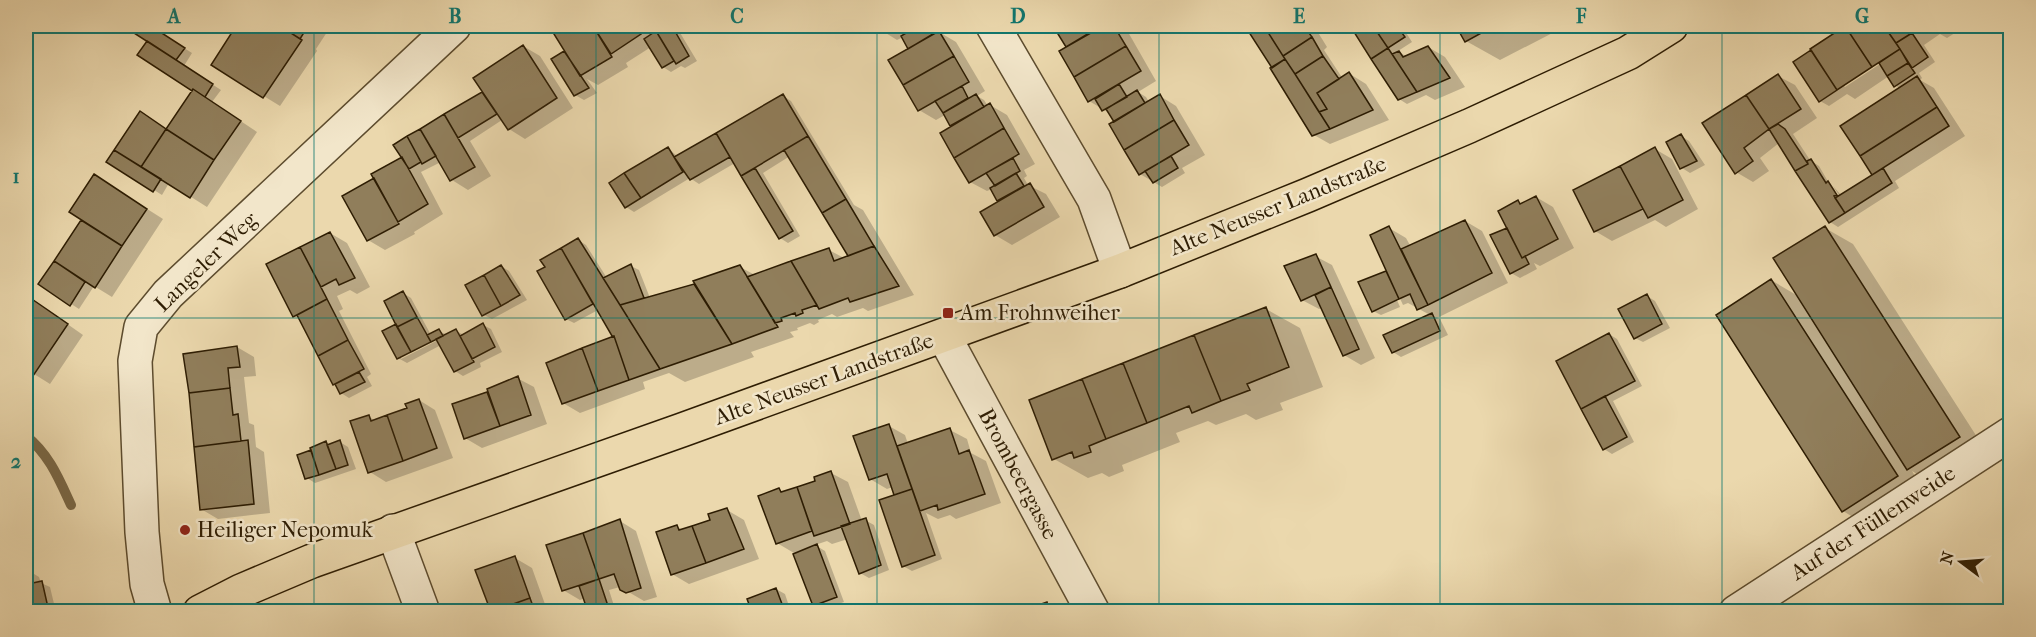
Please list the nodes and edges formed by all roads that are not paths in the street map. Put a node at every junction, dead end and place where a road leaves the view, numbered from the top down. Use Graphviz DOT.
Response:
graph roads {
  1 [pos="993,26"];
  2 [pos="1671,26"];
  3 [pos="448,28"];
  4 [pos="1120,271"];
  5 [pos="944,336"];
  6 [pos="2010,434"];
  7 [pos="393,531"];
  8 [pos="155,612"];
  9 [pos="200,612"];
  10 [pos="423,612"];
  11 [pos="1092,612"];
  12 [pos="1736,612"];
  1 -- 4 [label="street"];
  2 -- 4 [label="main road, Alte Neusser Landstraße"];
  3 -- 8 [label="street, Langeler Weg"];
  4 -- 5 [label="main road, Alte Neusser Landstraße"];
  5 -- 7 [label="main road, Alte Neusser Landstraße"];
  5 -- 11 [label="street, Brombeergasse"];
  6 -- 12 [label="street, Auf der Füllenweide"];
  7 -- 9 [label="main road, Alte Neusser Landstraße"];
  7 -- 10 [label="street"];
}
